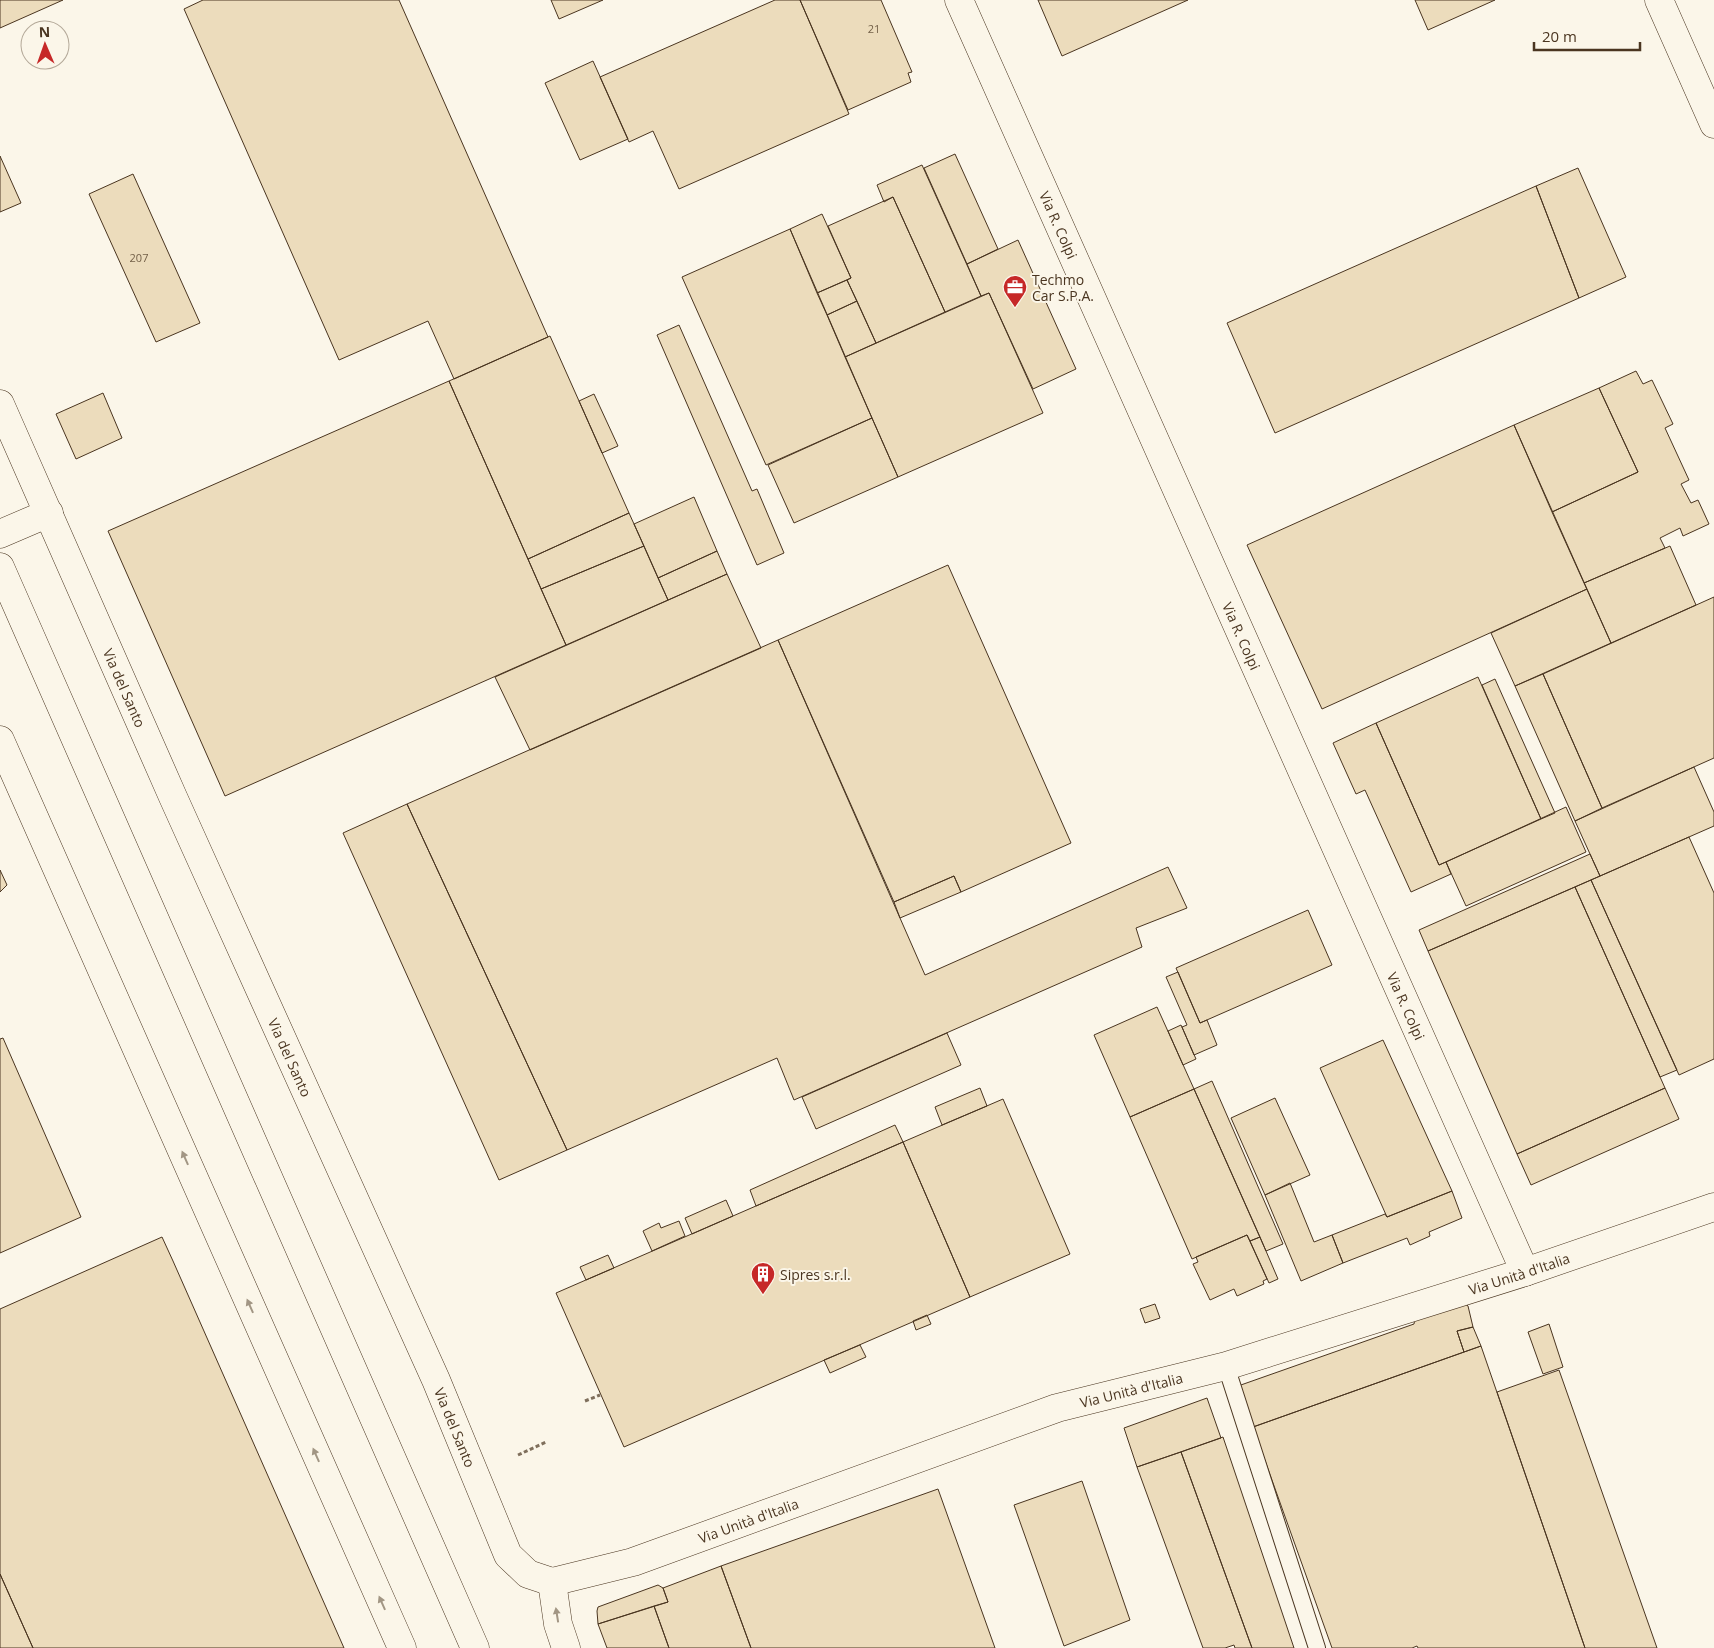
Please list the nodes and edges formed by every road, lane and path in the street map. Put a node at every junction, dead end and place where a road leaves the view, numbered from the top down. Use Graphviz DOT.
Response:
graph roads {
  1 [pos="959,0"];
  2 [pos="1659,0"];
  3 [pos="1714,124"];
  4 [pos="0,404"];
  5 [pos="49,513"];
  6 [pos="0,534"];
  7 [pos="0,567"];
  8 [pos="0,740"];
  9 [pos="1714,1207"];
  10 [pos="1525,1272"];
  11 [pos="1226,1366"];
  12 [pos="600,1395"];
  13 [pos="585,1401"];
  14 [pos="546,1442"];
  15 [pos="518,1456"];
  16 [pos="552,1582"];
  17 [pos="402,1648"];
  18 [pos="475,1648"];
  19 [pos="566,1648"];
  20 [pos="1317,1648"];
  1 -- 10 [label="street, Via R. Colpi"];
  2 -- 3 [label="street"];
  4 -- 5 [label="street, Via del Santo"];
  5 -- 6 [label="street"];
  5 -- 16 [label="street, Via del Santo"];
  7 -- 18 [label="street"];
  17 -- 8 [label="street, one-way"];
  9 -- 10 [label="street, Via Unità d'Italia"];
  10 -- 11 [label="street, Via Unità d'Italia"];
  11 -- 16 [label="street, Via Unità d'Italia"];
  11 -- 20 [label="lane"];
  12 -- 13 [label="path"];
  14 -- 15 [label="path"];
  19 -- 16 [label="street, one-way"];
}
